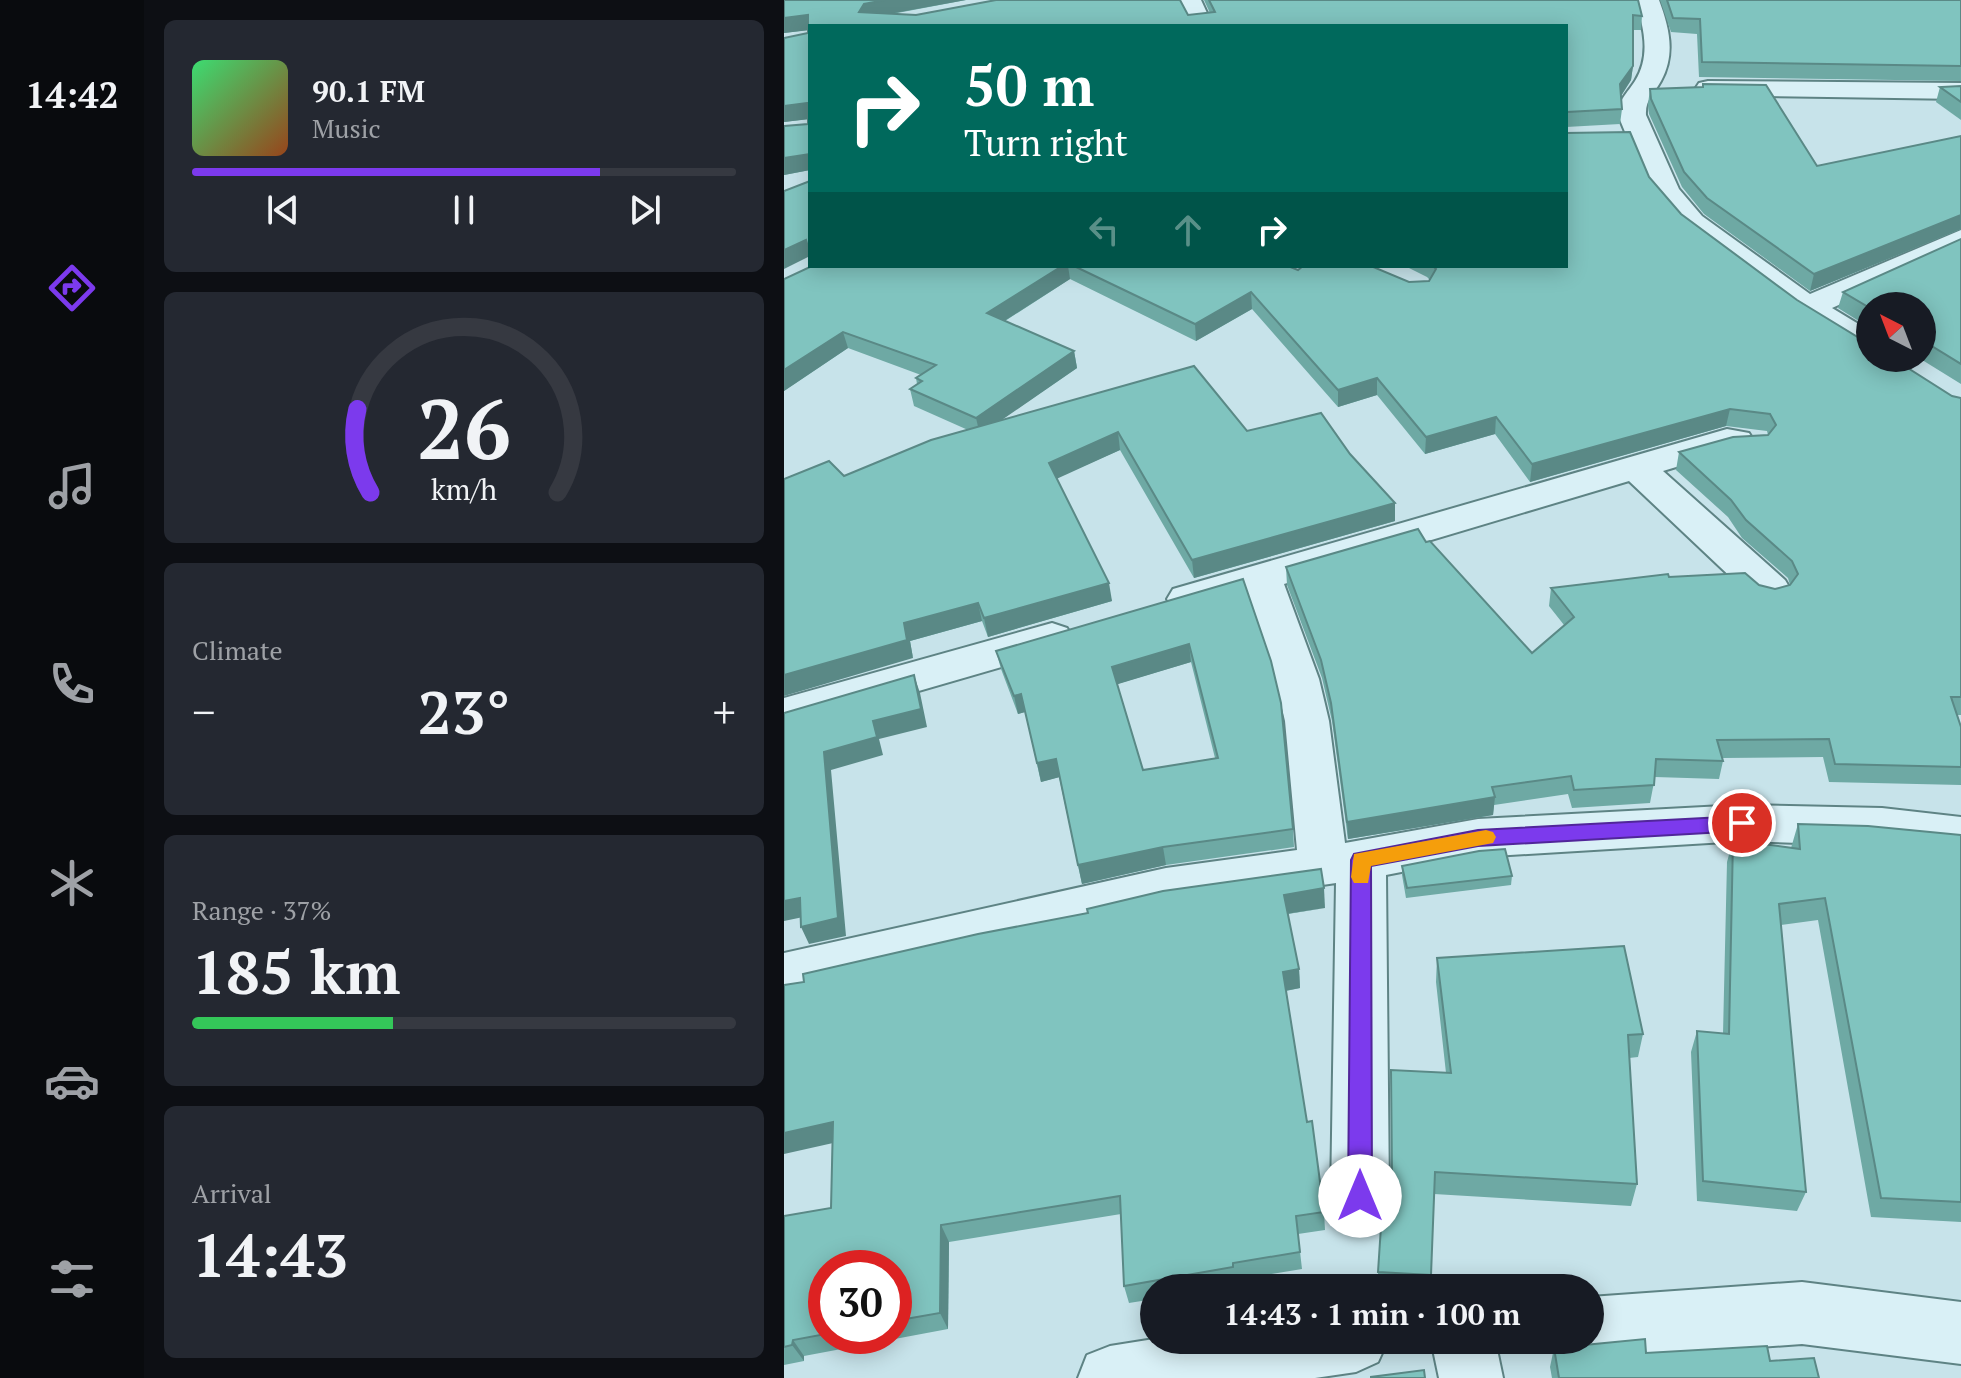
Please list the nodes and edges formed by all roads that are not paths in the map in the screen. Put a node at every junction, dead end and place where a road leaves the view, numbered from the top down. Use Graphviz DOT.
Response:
graph roads {
  1 [pos="1189,0"];
  2 [pos="1647,0"];
  3 [pos="1200,24"];
  4 [pos="1646,88"];
  5 [pos="1961,91"];
  6 [pos="1961,239"];
  7 [pos="1807,307"];
  8 [pos="1856,337"];
  9 [pos="1751,441"];
  10 [pos="1636,467"];
  11 [pos="1261,578"];
  12 [pos="1770,590"];
  13 [pos="1158,607"];
  14 [pos="1085,628"];
  15 [pos="784,714"];
  16 [pos="1961,836"];
  17 [pos="1342,862"];
  18 [pos="784,975"];
  19 [pos="1360,1196"];
  20 [pos="1604,1327"];
  21 [pos="1961,1333"];
  22 [pos="1265,1354"];
  23 [pos="1466,1354"];
  24 [pos="1110,1378"];
  25 [pos="1471,1378"];
  1 -- 3 [label="street"];
  2 -- 4 [label="street"];
  4 -- 5 [label="street"];
  4 -- 7 [label="street"];
  6 -- 7 [label="street"];
  7 -- 8 [label="street"];
  9 -- 10 [label="street"];
  10 -- 11 [label="street"];
  10 -- 12 [label="street"];
  11 -- 13 [label="street"];
  11 -- 17 [label="street"];
  14 -- 15 [label="street"];
  16 -- 17 [label="street"];
  17 -- 18 [label="street"];
  17 -- 19 [label="street"];
  20 -- 21 [label="street"];
  22 -- 24 [label="street"];
  23 -- 25 [label="street"];
}
